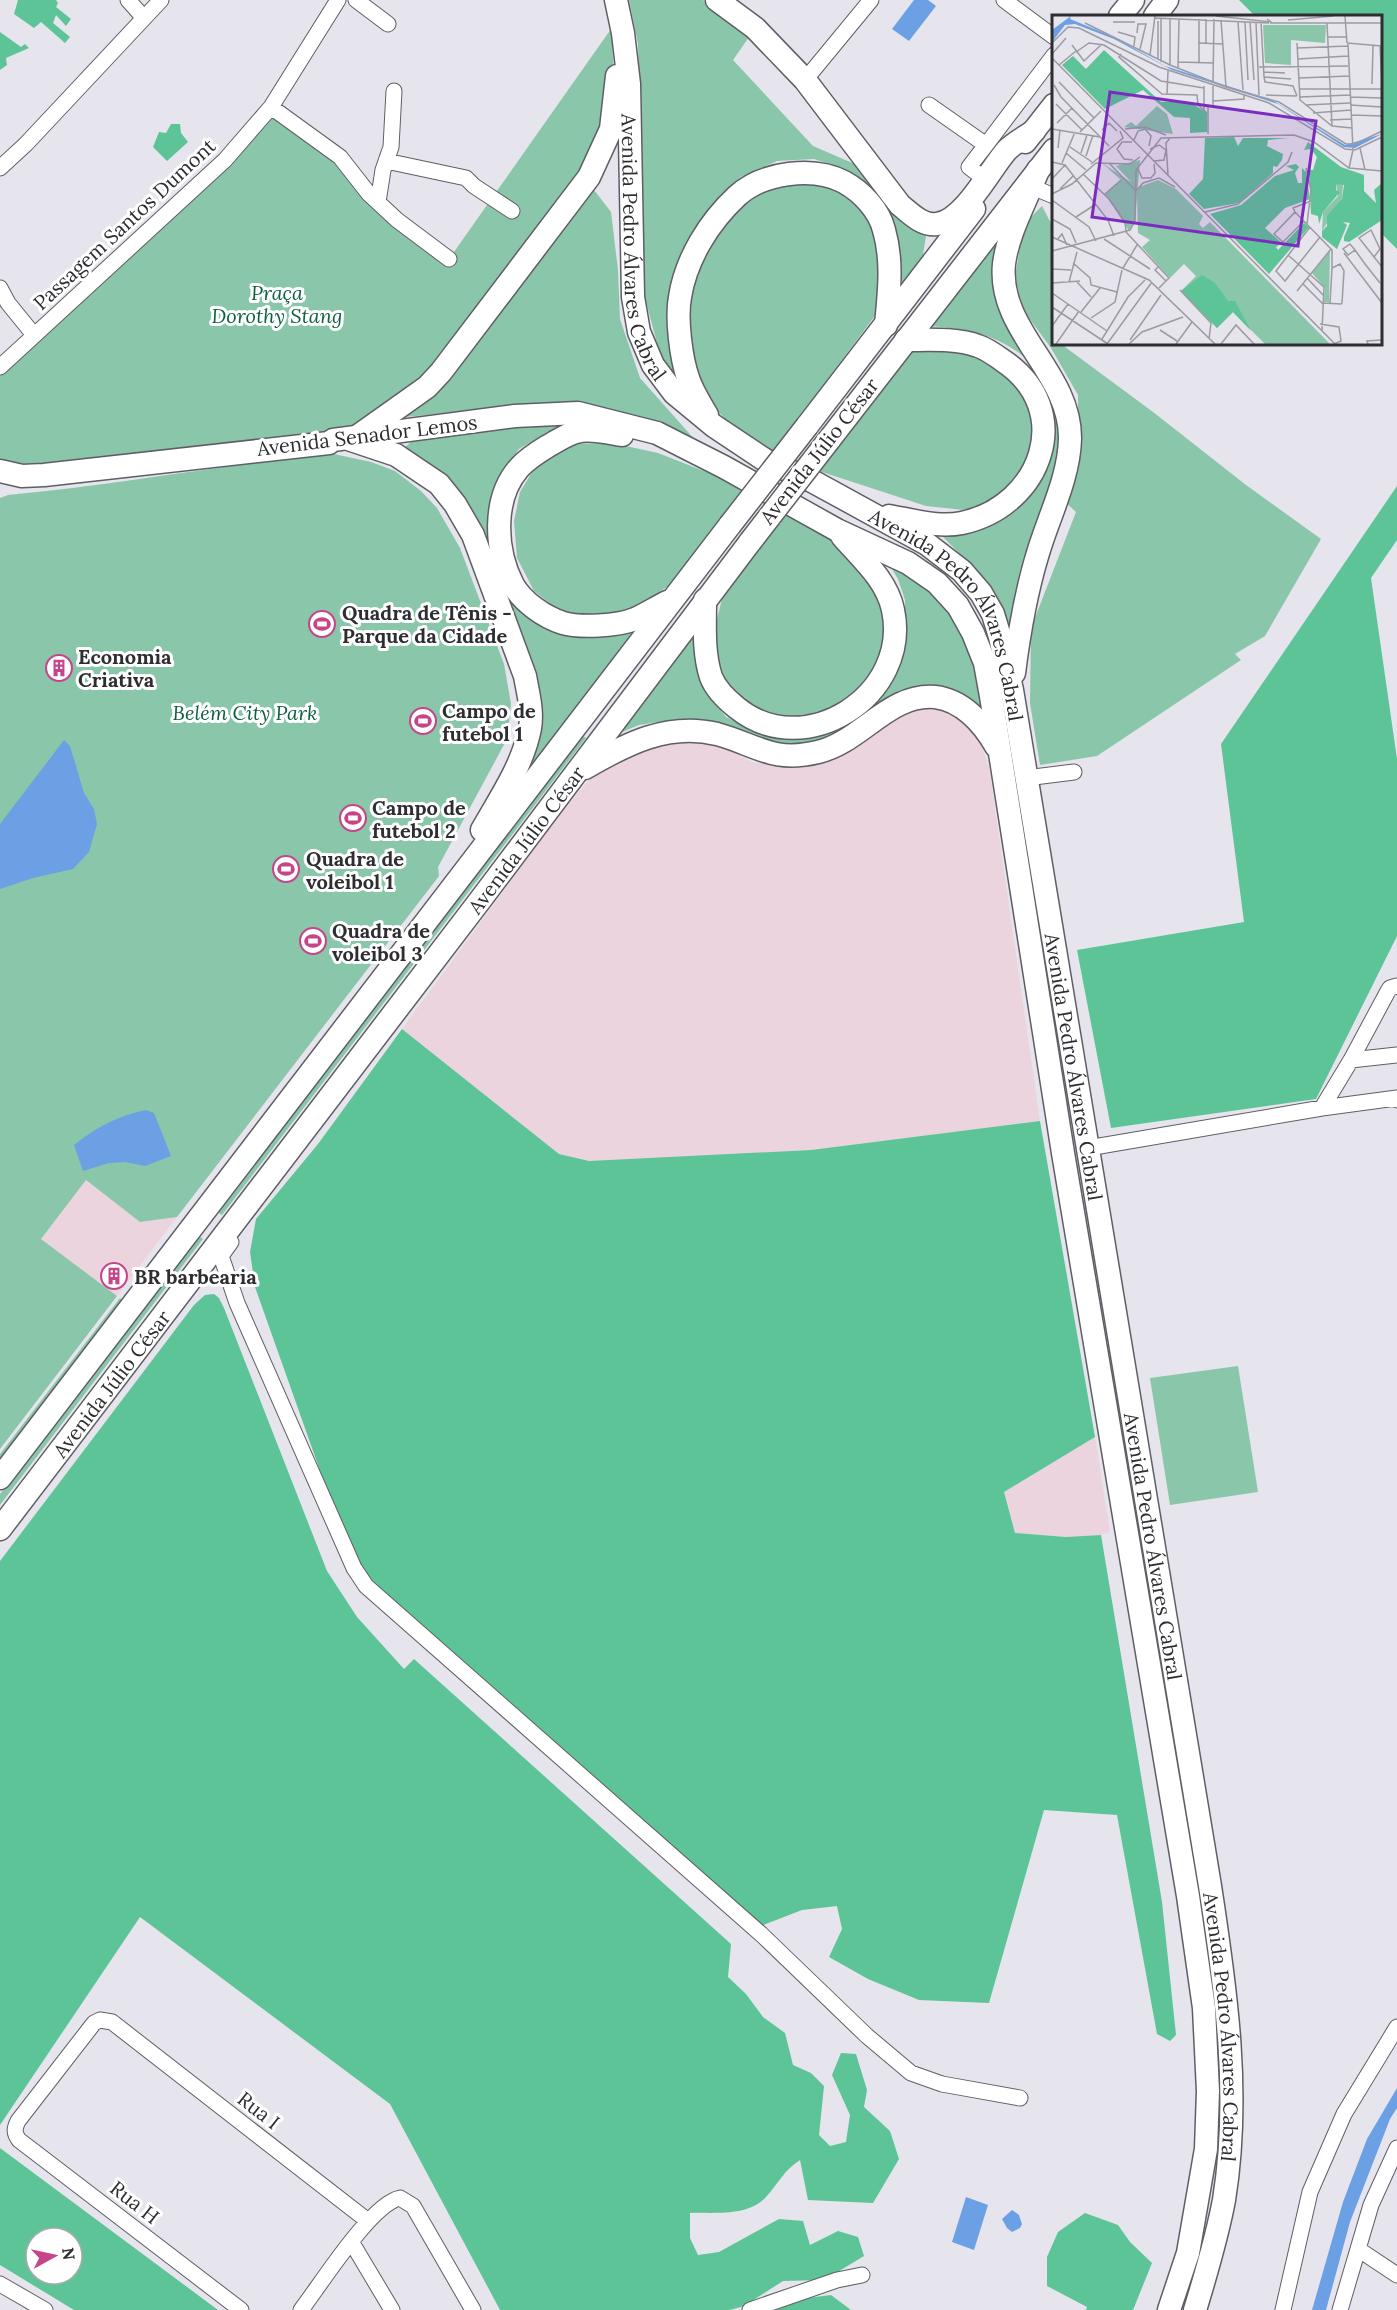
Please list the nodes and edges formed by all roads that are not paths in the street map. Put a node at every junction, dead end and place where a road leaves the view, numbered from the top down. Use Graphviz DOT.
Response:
graph roads {
  1 [pos="128,0"];
  2 [pos="161,0"];
  3 [pos="338,0"];
  4 [pos="356,0"];
  5 [pos="616,0"];
  6 [pos="717,0"];
  7 [pos="871,0"];
  8 [pos="1004,0"];
  9 [pos="1133,0"];
  10 [pos="1167,0"];
  11 [pos="1121,15"];
  12 [pos="1156,15"];
  13 [pos="144,18"];
  14 [pos="388,24"];
  15 [pos="623,33"];
  16 [pos="1052,36"];
  17 [pos="1052,56"];
  18 [pos="805,80"];
  19 [pos="394,91"];
  20 [pos="929,105"];
  21 [pos="1052,106"];
  22 [pos="272,107"];
  23 [pos="1034,131"];
  24 [pos="986,145"];
  25 [pos="386,161"];
  26 [pos="1046,163"];
  27 [pos="0,168"];
  28 [pos="986,180"];
  29 [pos="1052,191"];
  30 [pos="378,202"];
  31 [pos="512,211"];
  32 [pos="449,259"];
  33 [pos="0,288"];
  34 [pos="886,325"];
  35 [pos="34,335"];
  36 [pos="906,340"];
  37 [pos="0,367"];
  38 [pos="714,426"];
  39 [pos="351,438"];
  40 [pos="724,467"];
  41 [pos="0,471"];
  42 [pos="869,512"];
  43 [pos="837,530"];
  44 [pos="674,598"];
  45 [pos="705,600"];
  46 [pos="1012,690"];
  47 [pos="1000,755"];
  48 [pos="1074,772"];
  49 [pos="576,774"];
  50 [pos="1026,778"];
  51 [pos="438,906"];
  52 [pos="1397,986"];
  53 [pos="1397,1055"];
  54 [pos="1351,1060"];
  55 [pos="1397,1100"];
  56 [pos="1322,1108"];
  57 [pos="1088,1148"];
  58 [pos="229,1231"];
  59 [pos="0,1478"];
  60 [pos="0,1529"];
  61 [pos="1397,2027"];
  62 [pos="1020,2098"];
  63 [pos="18,2121"];
  64 [pos="1397,2148"];
  65 [pos="368,2221"];
  66 [pos="352,2242"];
  67 [pos="1358,2249"];
  68 [pos="862,2275"];
  69 [pos="1397,2275"];
  70 [pos="0,2284"];
  71 [pos="45,2310"];
  72 [pos="241,2310"];
  73 [pos="301,2310"];
  74 [pos="392,2310"];
  75 [pos="473,2310"];
  76 [pos="750,2310"];
  77 [pos="1169,2310"];
  78 [pos="1195,2310"];
  79 [pos="1283,2310"];
  80 [pos="1340,2310"];
  1 -- 13 [label="street"];
  2 -- 13 [label="street"];
  3 -- 22 [label="street, Passagem Santos Dumont"];
  4 -- 14 [label="street"];
  5 -- 15 [label="main road, Avenida Pedro Álvares Cabral"];
  6 -- 18 [label="main road"];
  7 -- 18 [label="street"];
  8 -- 16 [label="street"];
  9 -- 11 [label="main road"];
  10 -- 12 [label="main road"];
  13 -- 27 [label="street"];
  15 -- 38 [label="main road, Avenida Pedro Álvares Cabral"];
  15 -- 39 [label="main road"];
  17 -- 24 [label="street"];
  18 -- 28 [label="main road"];
  19 -- 25 [label="street"];
  20 -- 24 [label="street"];
  21 -- 23 [label="main road, Avenida Júlio César"];
  22 -- 30 [label="street"];
  22 -- 35 [label="street, Passagem Santos Dumont"];
  23 -- 28 [label="main road"];
  23 -- 34 [label="main road, Avenida Júlio César"];
  24 -- 28 [label="street"];
  25 -- 30 [label="street"];
  25 -- 31 [label="street"];
  26 -- 29 [label="street"];
  26 -- 36 [label="main road, Avenida Júlio César"];
  26 -- 46 [label="main road"];
  30 -- 32 [label="street"];
  33 -- 35 [label="street"];
  34 -- 38 [label="main road"];
  34 -- 44 [label="main road, Avenida Júlio César, bridge"];
  35 -- 37 [label="street, Passagem Santos Dumont"];
  36 -- 42 [label="main road"];
  36 -- 45 [label="main road, Avenida Júlio César, bridge"];
  38 -- 42 [label="main road, Avenida Pedro Álvares Cabral"];
  39 -- 40 [label="main road, Avenida Senador Lemos"];
  39 -- 41 [label="main road, Avenida Senador Lemos"];
  39 -- 51 [label="main road"];
  40 -- 43 [label="main road, Avenida Pedro Álvares Cabral"];
  40 -- 44 [label="main road"];
  42 -- 46 [label="main road, Avenida Pedro Álvares Cabral"];
  43 -- 45 [label="main road"];
  43 -- 47 [label="main road, Avenida Pedro Álvares Cabral"];
  44 -- 51 [label="main road, Avenida Júlio César"];
  45 -- 49 [label="main road, Avenida Júlio César"];
  46 -- 50 [label="main road, Avenida Pedro Álvares Cabral"];
  47 -- 49 [label="main road"];
  47 -- 77 [label="main road, Avenida Pedro Álvares Cabral"];
  48 -- 50 [label="street"];
  49 -- 58 [label="main road, Avenida Júlio César"];
  50 -- 57 [label="main road, Avenida Pedro Álvares Cabral"];
  51 -- 59 [label="main road, Avenida Júlio César"];
  52 -- 54 [label="street"];
  53 -- 54 [label="street"];
  54 -- 56 [label="street"];
  55 -- 56 [label="street"];
  56 -- 57 [label="street"];
  57 -- 78 [label="main road, Avenida Pedro Álvares Cabral"];
  58 -- 60 [label="main road, Avenida Júlio César"];
  58 -- 62 [label="street"];
  61 -- 79 [label="street"];
  63 -- 65 [label="street, Rua I"];
  63 -- 72 [label="street, Rua H"];
  64 -- 67 [label="street"];
  65 -- 66 [label="street"];
  65 -- 75 [label="street"];
  66 -- 73 [label="street"];
  66 -- 74 [label="street"];
  67 -- 69 [label="street"];
  67 -- 80 [label="street"];
  68 -- 76 [label="street"];
  70 -- 71 [label="street"];
}
